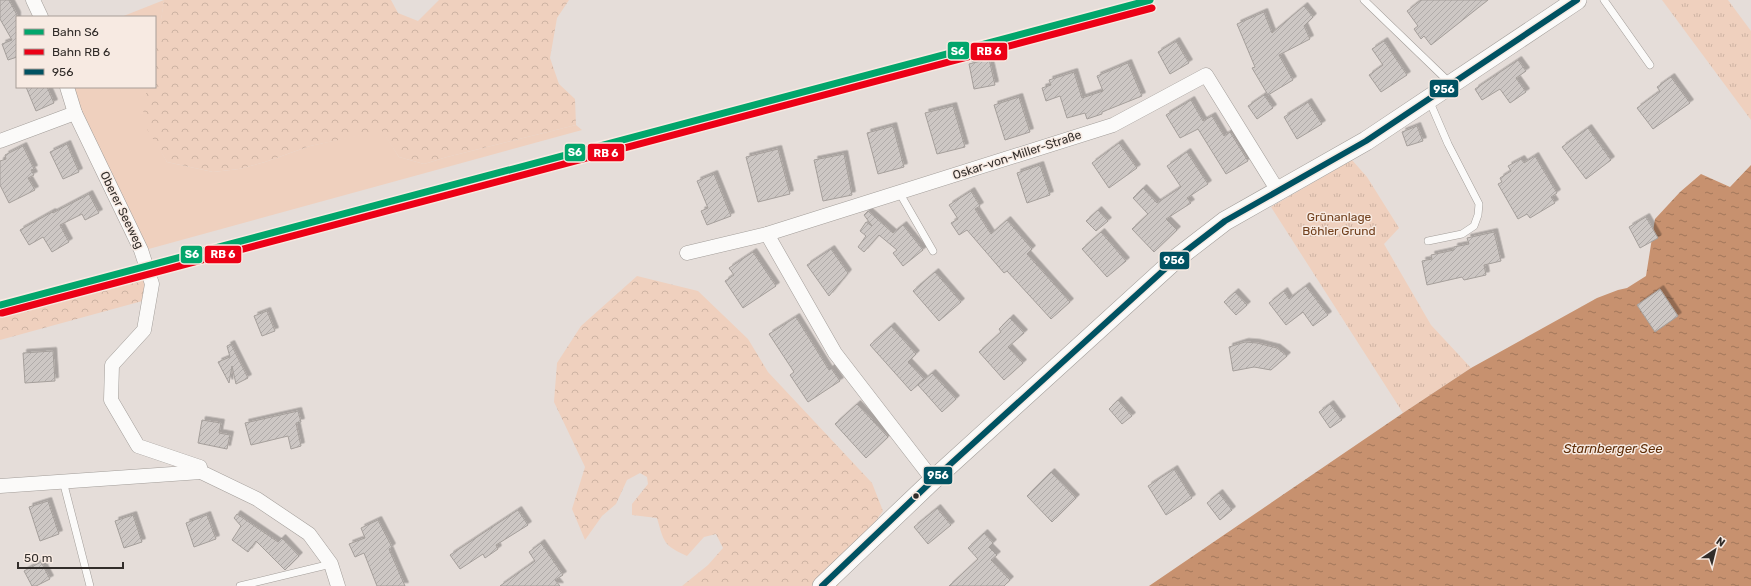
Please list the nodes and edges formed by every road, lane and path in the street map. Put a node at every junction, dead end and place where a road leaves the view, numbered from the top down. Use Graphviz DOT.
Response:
graph roads {
  1 [pos="33,0"];
  2 [pos="1364,0"];
  3 [pos="1577,0"];
  4 [pos="1604,0"];
  5 [pos="41,16"];
  6 [pos="1650,65"];
  7 [pos="1451,85"];
  8 [pos="67,88"];
  9 [pos="1429,100"];
  10 [pos="75,113"];
  11 [pos="0,141"];
  12 [pos="1278,191"];
  13 [pos="899,192"];
  14 [pos="767,234"];
  15 [pos="1428,241"];
  16 [pos="933,251"];
  17 [pos="687,253"];
  18 [pos="201,472"];
  19 [pos="933,480"];
  20 [pos="63,481"];
  21 [pos="0,486"];
  22 [pos="330,564"];
  23 [pos="90,586"];
  24 [pos="240,586"];
  25 [pos="338,586"];
  26 [pos="822,586"];
  1 -- 5 [label="street"];
  2 -- 7 [label="lane"];
  3 -- 7 [label="main road"];
  4 -- 6 [label="lane"];
  7 -- 9 [label="main road"];
  8 -- 10 [label="street, Oberer Seeweg"];
  9 -- 12 [label="main road"];
  9 -- 15 [label="lane"];
  10 -- 11 [label="street"];
  10 -- 18 [label="street, Oberer Seeweg"];
  12 -- 13 [label="street, Oskar-von-Miller-Straße"];
  12 -- 19 [label="main road"];
  13 -- 14 [label="street, Oskar-von-Miller-Straße"];
  13 -- 16 [label="lane"];
  14 -- 17 [label="street, Oskar-von-Miller-Straße"];
  14 -- 19 [label="street"];
  18 -- 20 [label="street"];
  18 -- 22 [label="street, Oberer Seeweg"];
  19 -- 26 [label="main road"];
  20 -- 21 [label="street"];
  20 -- 23 [label="lane"];
  22 -- 24 [label="lane"];
  22 -- 25 [label="street, Oberer Seeweg"];
}
